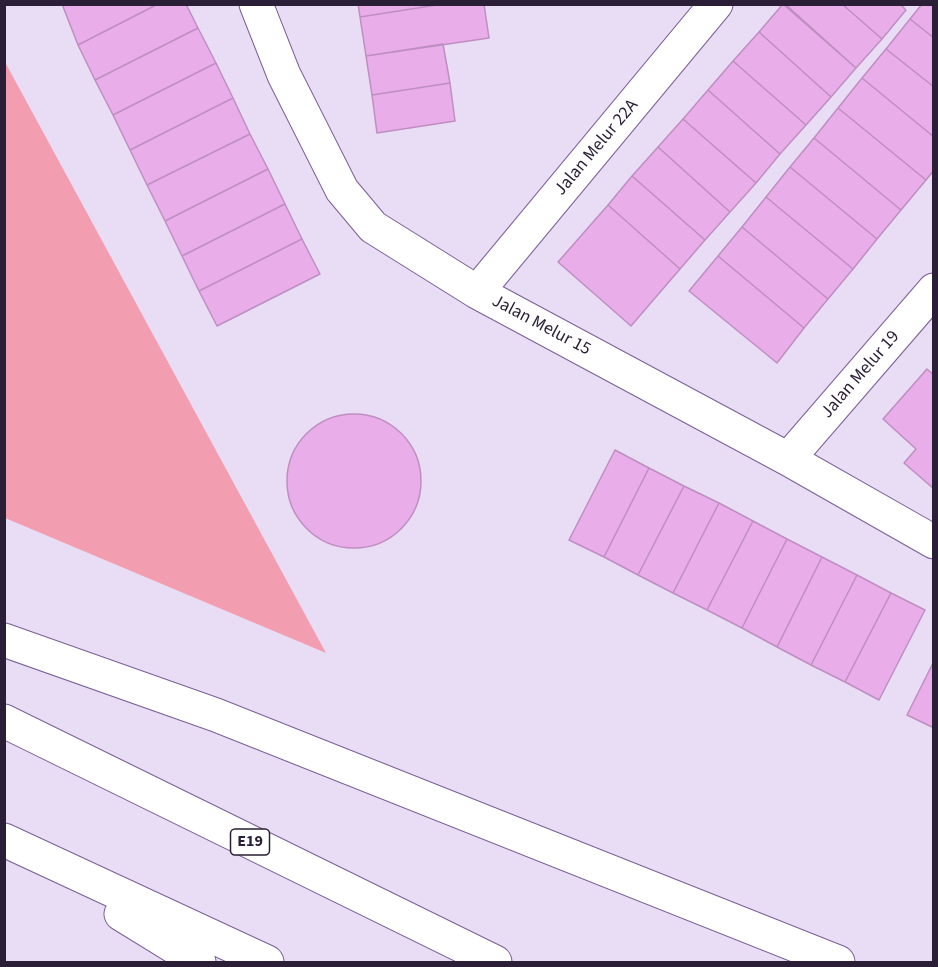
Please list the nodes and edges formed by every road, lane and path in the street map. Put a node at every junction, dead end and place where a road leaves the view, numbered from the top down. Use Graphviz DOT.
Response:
graph roads {
  1 [pos="256,4"];
  2 [pos="716,4"];
  3 [pos="690,19"];
  4 [pos="933,290"];
  5 [pos="477,292"];
  6 [pos="788,459"];
  7 [pos="933,542"];
  8 [pos="4,640"];
  9 [pos="4,721"];
  10 [pos="4,841"];
  11 [pos="199,963"];
  12 [pos="267,963"];
  13 [pos="495,963"];
  14 [pos="838,963"];
  1 -- 5 [label="main road, Jalan Melur 15"];
  2 -- 3 [label="main road, Jalan Melur 22A"];
  3 -- 5 [label="main road, Jalan Melur 22A"];
  4 -- 6 [label="main road, Jalan Melur 19"];
  5 -- 6 [label="main road, Jalan Melur 15"];
  6 -- 7 [label="main road, Jalan Melur 15"];
  8 -- 14 [label="main road"];
  9 -- 13 [label="main road, E19"];
  10 -- 11 [label="main road"];
  10 -- 12 [label="main road"];
}
